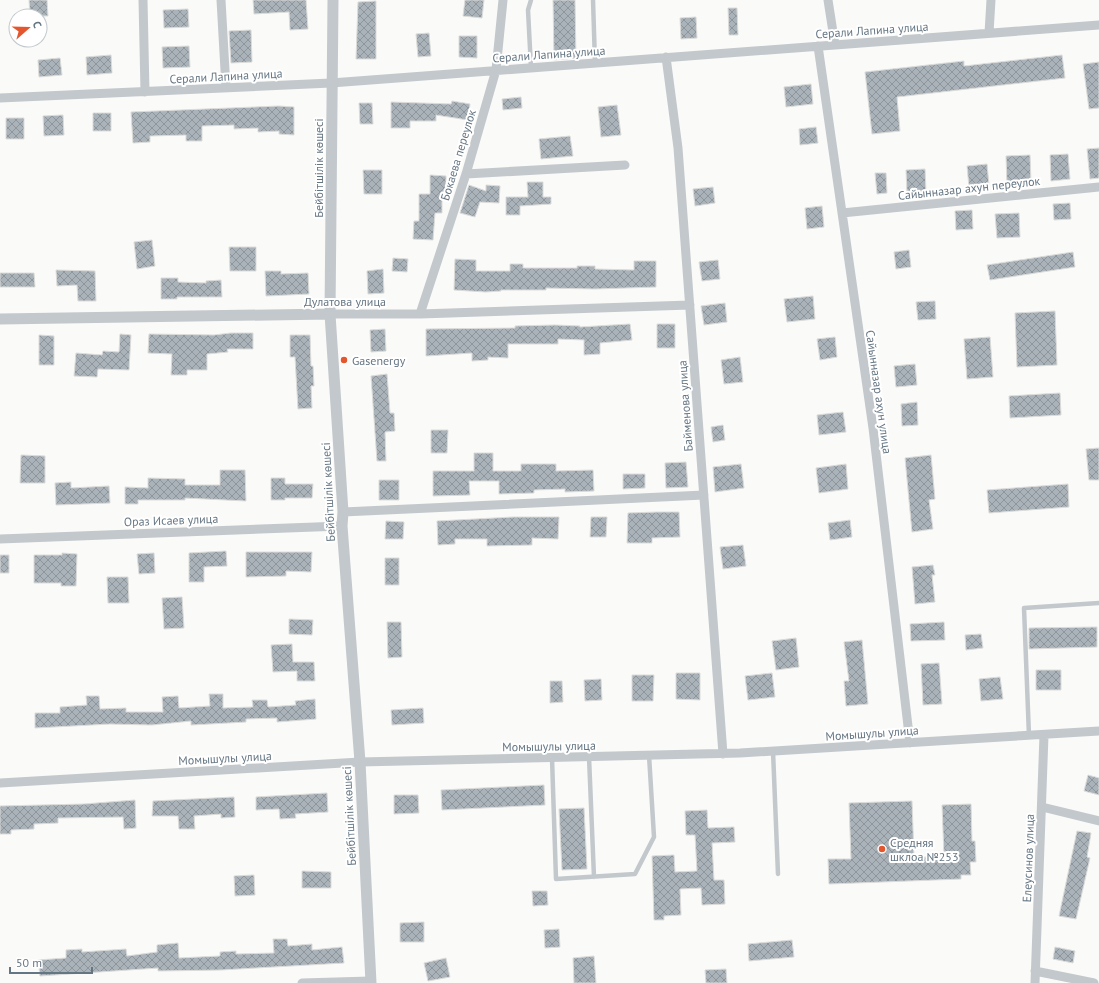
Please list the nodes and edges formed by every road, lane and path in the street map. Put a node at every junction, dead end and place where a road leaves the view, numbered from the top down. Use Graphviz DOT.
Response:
graph roads {
  1 [pos="143,0"];
  2 [pos="221,0"];
  3 [pos="333,0"];
  4 [pos="503,0"];
  5 [pos="531,0"];
  6 [pos="594,0"];
  7 [pos="828,0"];
  8 [pos="991,0"];
  9 [pos="1099,25"];
  10 [pos="989,33"];
  11 [pos="835,45"];
  12 [pos="818,46"];
  13 [pos="666,58"];
  14 [pos="595,63"];
  15 [pos="531,68"];
  16 [pos="496,70"];
  17 [pos="331,83"];
  18 [pos="226,88"];
  19 [pos="145,92"];
  20 [pos="0,98"];
  21 [pos="625,165"];
  22 [pos="466,174"];
  23 [pos="1099,187"];
  24 [pos="842,212"];
  25 [pos="690,305"];
  26 [pos="330,314"];
  27 [pos="420,314"];
  28 [pos="0,319"];
  29 [pos="704,495"];
  30 [pos="343,512"];
  31 [pos="342,526"];
  32 [pos="0,539"];
  33 [pos="1099,604"];
  34 [pos="1099,731"];
  35 [pos="1044,735"];
  36 [pos="1029,736"];
  37 [pos="910,743"];
  38 [pos="773,751"];
  39 [pos="723,754"];
  40 [pos="649,755"];
  41 [pos="589,757"];
  42 [pos="552,758"];
  43 [pos="360,762"];
  44 [pos="0,783"];
  45 [pos="1042,807"];
  46 [pos="1099,821"];
  47 [pos="778,874"];
  48 [pos="594,877"];
  49 [pos="1035,971"];
  50 [pos="371,982"];
  51 [pos="302,983"];
  52 [pos="1034,983"];
  53 [pos="1094,983"];
  1 -- 19 [label="street"];
  2 -- 18 [label="street"];
  3 -- 17 [label="street, Бейбітшілік көшесі"];
  4 -- 16 [label="street, Бокаева переулок"];
  5 -- 15 [label="lane"];
  6 -- 14 [label="lane"];
  7 -- 11 [label="street"];
  8 -- 10 [label="street"];
  9 -- 10 [label="street, Серали Лапина улица"];
  10 -- 11 [label="street, Серали Лапина улица"];
  11 -- 12 [label="street, Серали Лапина улица"];
  12 -- 13 [label="street, Серали Лапина улица"];
  12 -- 24 [label="street, Сайынназар ахун улица"];
  13 -- 14 [label="street, Серали Лапина улица"];
  13 -- 25 [label="street, Байменова улица"];
  14 -- 15 [label="street, Серали Лапина улица"];
  15 -- 16 [label="street, Серали Лапина улица"];
  16 -- 17 [label="street, Серали Лапина улица"];
  16 -- 22 [label="street, Бокаева переулок"];
  17 -- 18 [label="street, Серали Лапина улица"];
  17 -- 26 [label="street, Бейбітшілік көшесі"];
  18 -- 19 [label="street, Серали Лапина улица"];
  19 -- 20 [label="street, Серали Лапина улица"];
  21 -- 22 [label="street"];
  22 -- 27 [label="street, Бокаева переулок"];
  23 -- 24 [label="street, Сайынназар ахун переулок"];
  24 -- 37 [label="street, Сайынназар ахун улица"];
  25 -- 27 [label="street, Дулатова улица"];
  25 -- 29 [label="street, Байменова улица"];
  26 -- 27 [label="street, Дулатова улица"];
  26 -- 28 [label="street, Дулатова улица"];
  26 -- 30 [label="street, Бейбітшілік көшесі"];
  29 -- 30 [label="street"];
  29 -- 39 [label="street, Байменова улица"];
  30 -- 31 [label="street, Бейбітшілік көшесі"];
  31 -- 32 [label="street, Ораз Исаев улица"];
  31 -- 43 [label="street, Бейбітшілік көшесі"];
  33 -- 36 [label="lane"];
  34 -- 35 [label="street, Момышулы улица"];
  35 -- 36 [label="street, Момышулы улица"];
  35 -- 45 [label="street, Елеусинов улица"];
  36 -- 37 [label="street, Момышулы улица"];
  37 -- 38 [label="street, Момышулы улица"];
  38 -- 39 [label="street, Момышулы улица"];
  38 -- 47 [label="lane"];
  39 -- 40 [label="street, Момышулы улица"];
  40 -- 41 [label="street, Момышулы улица"];
  40 -- 48 [label="lane"];
  41 -- 42 [label="street, Момышулы улица"];
  41 -- 48 [label="lane"];
  42 -- 43 [label="street, Момышулы улица"];
  42 -- 48 [label="lane"];
  43 -- 44 [label="street, Момышулы улица"];
  43 -- 50 [label="street, Бейбітшілік көшесі"];
  45 -- 46 [label="street"];
  45 -- 49 [label="street, Елеусинов улица"];
  49 -- 52 [label="street, Елеусинов улица"];
  49 -- 53 [label="street"];
  50 -- 51 [label="street"];
}
